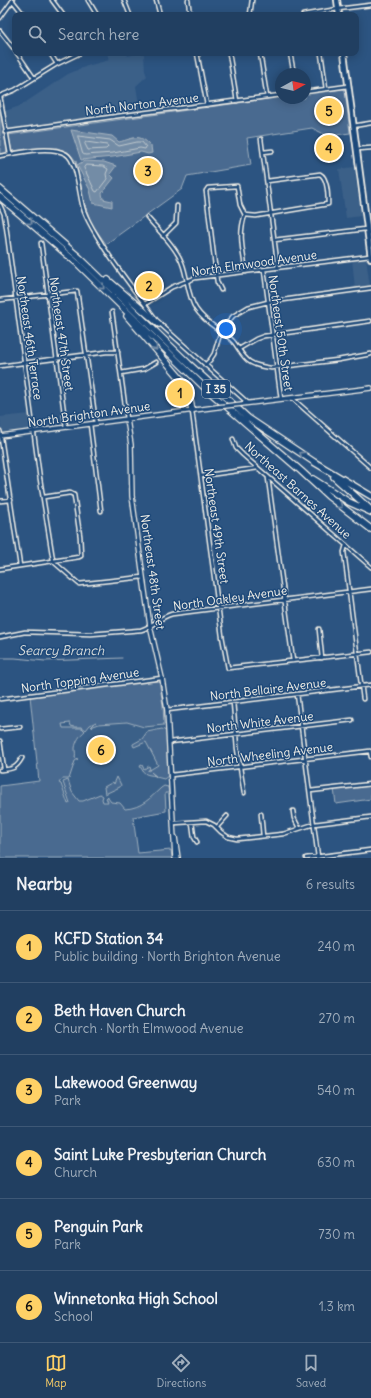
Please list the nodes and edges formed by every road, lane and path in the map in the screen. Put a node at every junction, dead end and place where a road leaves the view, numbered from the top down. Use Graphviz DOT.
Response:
graph roads {
  1 [pos="12,0"];
  2 [pos="52,0"];
  3 [pos="88,0"];
  4 [pos="124,0"];
  5 [pos="156,0"];
  6 [pos="188,0"];
  7 [pos="252,0"];
  8 [pos="337,0"];
  9 [pos="371,5"];
  10 [pos="338,8"];
  11 [pos="22,12"];
  12 [pos="61,12"];
  13 [pos="95,12"];
  14 [pos="129,12"];
  15 [pos="159,12"];
  16 [pos="190,12"];
  17 [pos="250,12"];
  18 [pos="321,12"];
  19 [pos="339,12"];
  20 [pos="0,18"];
  21 [pos="0,31"];
  22 [pos="12,46"];
  23 [pos="19,56"];
  24 [pos="52,56"];
  25 [pos="74,56"];
  26 [pos="198,56"];
  27 [pos="230,56"];
  28 [pos="260,56"];
  29 [pos="291,56"];
  30 [pos="321,56"];
  31 [pos="344,56"];
  32 [pos="57,64"];
  33 [pos="293,68"];
  34 [pos="34,78"];
  35 [pos="348,86"];
  36 [pos="326,89"];
  37 [pos="311,91"];
  38 [pos="275,95"];
  39 [pos="0,96"];
  40 [pos="267,96"];
  41 [pos="237,101"];
  42 [pos="207,105"];
  43 [pos="371,123"];
  44 [pos="353,126"];
  45 [pos="5,132"];
  46 [pos="261,138"];
  47 [pos="371,148"];
  48 [pos="356,149"];
  49 [pos="272,151"];
  50 [pos="263,152"];
  51 [pos="10,154"];
  52 [pos="0,156"];
  53 [pos="267,181"];
  54 [pos="203,188"];
  55 [pos="0,189"];
  56 [pos="206,191"];
  57 [pos="0,197"];
  58 [pos="0,205"];
  59 [pos="177,206"];
  60 [pos="2,212"];
  61 [pos="271,214"];
  62 [pos="245,215"];
  63 [pos="147,217"];
  64 [pos="366,229"];
  65 [pos="164,236"];
  66 [pos="274,240"];
  67 [pos="40,243"];
  68 [pos="370,244"];
  69 [pos="371,257"];
  70 [pos="80,258"];
  71 [pos="278,268"];
  72 [pos="264,270"];
  73 [pos="246,272"];
  74 [pos="216,276"];
  75 [pos="187,281"];
  76 [pos="371,288"];
  77 [pos="221,290"];
  78 [pos="47,294"];
  79 [pos="112,297"];
  80 [pos="16,298"];
  81 [pos="0,300"];
  82 [pos="268,302"];
  83 [pos="145,304"];
  84 [pos="112,312"];
  85 [pos="370,321"];
  86 [pos="159,324"];
  87 [pos="221,331"];
  88 [pos="272,335"];
  89 [pos="239,349"];
  90 [pos="118,352"];
  91 [pos="87,354"];
  92 [pos="371,354"];
  93 [pos="56,359"];
  94 [pos="156,362"];
  95 [pos="24,363"];
  96 [pos="205,365"];
  97 [pos="0,366"];
  98 [pos="276,367"];
  99 [pos="121,373"];
  100 [pos="371,388"];
  101 [pos="292,398"];
  102 [pos="281,399"];
  103 [pos="248,403"];
  104 [pos="192,410"];
  105 [pos="127,419"];
  106 [pos="96,423"];
  107 [pos="90,424"];
  108 [pos="66,427"];
  109 [pos="0,431"];
  110 [pos="34,431"];
  111 [pos="0,436"];
  112 [pos="233,439"];
  113 [pos="314,462"];
  114 [pos="258,468"];
  115 [pos="371,468"];
  116 [pos="301,471"];
  117 [pos="201,476"];
  118 [pos="268,478"];
  119 [pos="371,496"];
  120 [pos="44,497"];
  121 [pos="11,500"];
  122 [pos="0,501"];
  123 [pos="101,511"];
  124 [pos="371,511"];
  125 [pos="371,530"];
  126 [pos="346,545"];
  127 [pos="54,561"];
  128 [pos="20,566"];
  129 [pos="371,567"];
  130 [pos="0,569"];
  131 [pos="143,577"];
  132 [pos="371,589"];
  133 [pos="349,592"];
  134 [pos="285,599"];
  135 [pos="219,607"];
  136 [pos="150,626"];
  137 [pos="319,629"];
  138 [pos="0,637"];
  139 [pos="371,652"];
  140 [pos="357,653"];
  141 [pos="322,658"];
  142 [pos="293,661"];
  143 [pos="162,678"];
  144 [pos="371,685"];
  145 [pos="362,686"];
  146 [pos="298,694"];
  147 [pos="0,699"];
  148 [pos="363,699"];
  149 [pos="233,702"];
  150 [pos="167,710"];
  151 [pos="352,720"];
  152 [pos="301,726"];
  153 [pos="20,727"];
  154 [pos="0,729"];
  155 [pos="236,735"];
  156 [pos="0,741"];
  157 [pos="170,742"];
  158 [pos="370,752"];
  159 [pos="371,757"];
  160 [pos="22,758"];
  161 [pos="305,760"];
  162 [pos="240,767"];
  163 [pos="2,770"];
  164 [pos="171,775"];
  165 [pos="371,784"];
  166 [pos="310,791"];
  167 [pos="244,793"];
  168 [pos="293,811"];
  169 [pos="261,814"];
  170 [pos="227,816"];
  171 [pos="371,817"];
  172 [pos="192,822"];
  173 [pos="174,823"];
  174 [pos="314,824"];
  175 [pos="217,827"];
  176 [pos="299,828"];
  177 [pos="174,834"];
  178 [pos="263,836"];
  179 [pos="197,842"];
  180 [pos="371,850"];
  181 [pos="318,857"];
  182 [pos="175,858"];
  183 [pos="178,858"];
  184 [pos="306,858"];
  1 -- 11 [label="street"];
  1 -- 20 [label="street"];
  2 -- 12 [label="street"];
  3 -- 13 [label="street"];
  4 -- 14 [label="street"];
  5 -- 15 [label="street"];
  6 -- 16 [label="street"];
  7 -- 17 [label="street"];
  8 -- 10 [label="main road"];
  9 -- 10 [label="street"];
  10 -- 18 [label="street"];
  10 -- 19 [label="main road"];
  21 -- 22 [label="street"];
  23 -- 34 [label="street"];
  24 -- 32 [label="street"];
  25 -- 32 [label="street"];
  26 -- 42 [label="street"];
  27 -- 41 [label="street"];
  28 -- 40 [label="street"];
  29 -- 33 [label="street"];
  30 -- 36 [label="street"];
  31 -- 35 [label="main road"];
  32 -- 34 [label="street"];
  34 -- 39 [label="street"];
  35 -- 36 [label="street"];
  35 -- 44 [label="main road"];
  36 -- 37 [label="street"];
  38 -- 40 [label="street, North Norton Avenue"];
  39 -- 45 [label="street"];
  40 -- 41 [label="street, North Norton Avenue"];
  41 -- 42 [label="street, North Norton Avenue"];
  42 -- 45 [label="street, North Norton Avenue"];
  43 -- 44 [label="street"];
  44 -- 48 [label="main road"];
  45 -- 51 [label="street"];
  46 -- 50 [label="street, Northeast 50th Street"];
  47 -- 48 [label="street"];
  48 -- 64 [label="main road"];
  49 -- 50 [label="street"];
  50 -- 53 [label="street, Northeast 50th Street"];
  51 -- 52 [label="street"];
  51 -- 83 [label="street"];
  53 -- 61 [label="street, Northeast 50th Street"];
  53 -- 61 [label="street"];
  54 -- 56 [label="street"];
  55 -- 70 [label="highway, I 35"];
  56 -- 62 [label="street"];
  56 -- 74 [label="street"];
  57 -- 79 [label="highway, I 35, one-way"];
  58 -- 60 [label="street, Northeast 46th Terrace"];
  59 -- 65 [label="street"];
  60 -- 80 [label="street, Northeast 46th Terrace"];
  61 -- 62 [label="street"];
  61 -- 66 [label="street, Northeast 50th Street"];
  62 -- 73 [label="street"];
  63 -- 65 [label="street"];
  64 -- 66 [label="street"];
  64 -- 68 [label="main road"];
  65 -- 75 [label="street"];
  66 -- 71 [label="street, Northeast 50th Street"];
  67 -- 78 [label="street, Northeast 47th Street"];
  68 -- 69 [label="main road"];
  69 -- 71 [label="street, North Elmwood Avenue"];
  70 -- 86 [label="highway"];
  113 -- 70 [label="highway, I 35, one-way"];
  71 -- 72 [label="street, North Elmwood Avenue"];
  72 -- 73 [label="street, North Elmwood Avenue"];
  72 -- 82 [label="street, Northeast 50th Street"];
  73 -- 74 [label="street, North Elmwood Avenue"];
  74 -- 75 [label="street, North Elmwood Avenue"];
  74 -- 77 [label="street"];
  75 -- 83 [label="street, North Elmwood Avenue"];
  75 -- 87 [label="street"];
  76 -- 82 [label="street"];
  78 -- 80 [label="street"];
  78 -- 91 [label="street"];
  78 -- 93 [label="street, Northeast 47th Street"];
  79 -- 104 [label="highway, one-way"];
  79 -- 116 [label="highway, I 35"];
  80 -- 81 [label="street"];
  80 -- 95 [label="street, Northeast 46th Terrace"];
  82 -- 87 [label="street"];
  82 -- 88 [label="street, Northeast 50th Street"];
  83 -- 86 [label="street"];
  84 -- 90 [label="street, Northeast 48th Street"];
  85 -- 88 [label="street"];
  86 -- 96 [label="street"];
  87 -- 89 [label="street"];
  87 -- 96 [label="street"];
  88 -- 89 [label="street"];
  88 -- 98 [label="street, Northeast 50th Street"];
  89 -- 98 [label="street"];
  90 -- 91 [label="street"];
  90 -- 99 [label="street, Northeast 48th Street"];
  91 -- 93 [label="street"];
  91 -- 106 [label="street"];
  92 -- 98 [label="street"];
  93 -- 95 [label="street"];
  93 -- 108 [label="street, Northeast 47th Street"];
  94 -- 99 [label="street"];
  95 -- 97 [label="street"];
  95 -- 110 [label="street, Northeast 46th Terrace"];
  96 -- 103 [label="street"];
  98 -- 102 [label="street, Northeast 50th Street"];
  99 -- 105 [label="street, Northeast 48th Street"];
  100 -- 101 [label="street, North Brighton Avenue"];
  101 -- 102 [label="street, North Brighton Avenue"];
  101 -- 115 [label="street"];
  102 -- 103 [label="street, North Brighton Avenue"];
  103 -- 104 [label="street, North Brighton Avenue, bridge"];
  104 -- 105 [label="street, North Brighton Avenue"];
  104 -- 117 [label="street, Northeast 49th Street"];
  105 -- 106 [label="street, North Brighton Avenue"];
  105 -- 131 [label="street, Northeast 48th Street"];
  106 -- 107 [label="street, North Brighton Avenue"];
  107 -- 108 [label="street, North Brighton Avenue"];
  107 -- 123 [label="street"];
  108 -- 110 [label="street, North Brighton Avenue"];
  109 -- 111 [label="street"];
  110 -- 111 [label="street, North Brighton Avenue"];
  110 -- 120 [label="street, Northeast 46th Terrace"];
  111 -- 121 [label="street"];
  112 -- 114 [label="street, Northeast Barnes Avenue"];
  113 -- 119 [label="highway, I 35"];
  113 -- 124 [label="highway"];
  114 -- 117 [label="street"];
  114 -- 118 [label="street, Northeast Barnes Avenue"];
  116 -- 124 [label="highway, I 35"];
  116 -- 125 [label="highway, one-way"];
  117 -- 135 [label="street, Northeast 49th Street"];
  118 -- 126 [label="street, Northeast Barnes Avenue"];
  118 -- 134 [label="street"];
  120 -- 127 [label="street, Northeast 46th Terrace"];
  120 -- 127 [label="street"];
  121 -- 122 [label="street"];
  121 -- 128 [label="street"];
  126 -- 129 [label="street, Northeast Barnes Avenue"];
  126 -- 133 [label="street"];
  127 -- 128 [label="street"];
  127 -- 131 [label="street"];
  128 -- 130 [label="street"];
  131 -- 136 [label="street, Northeast 48th Street"];
  132 -- 133 [label="street, North Oakley Avenue"];
  133 -- 134 [label="street, North Oakley Avenue"];
  133 -- 140 [label="street"];
  134 -- 135 [label="street, North Oakley Avenue"];
  134 -- 142 [label="street"];
  135 -- 136 [label="street, North Oakley Avenue"];
  135 -- 142 [label="street, Northeast 49th Street"];
  136 -- 138 [label="street, North Oakley Avenue"];
  136 -- 143 [label="street, Northeast 48th Street"];
  137 -- 141 [label="street"];
  139 -- 140 [label="street"];
  140 -- 141 [label="street"];
  140 -- 145 [label="street"];
  141 -- 142 [label="street"];
  143 -- 147 [label="street, North Topping Avenue"];
  143 -- 150 [label="street, Northeast 48th Street"];
  144 -- 145 [label="street, North Bellaire Avenue"];
  145 -- 146 [label="street, North Bellaire Avenue"];
  145 -- 148 [label="street"];
  146 -- 149 [label="street, North Bellaire Avenue"];
  146 -- 152 [label="street"];
  149 -- 150 [label="street, North Bellaire Avenue"];
  149 -- 155 [label="street"];
  150 -- 157 [label="street, Northeast 48th Street"];
  151 -- 152 [label="street, North White Avenue"];
  152 -- 155 [label="street, North White Avenue"];
  152 -- 161 [label="street"];
  153 -- 154 [label="street"];
  155 -- 157 [label="street, North White Avenue"];
  155 -- 162 [label="street"];
  156 -- 163 [label="street"];
  157 -- 164 [label="street, Northeast 48th Street"];
  158 -- 159 [label="street"];
  158 -- 161 [label="street, North Wheeling Avenue"];
  160 -- 163 [label="street"];
  161 -- 162 [label="street, North Wheeling Avenue"];
  161 -- 166 [label="street"];
  162 -- 164 [label="street, North Wheeling Avenue"];
  162 -- 167 [label="street"];
  164 -- 173 [label="street, Northeast 48th Street"];
  165 -- 166 [label="street"];
  166 -- 174 [label="street"];
  168 -- 176 [label="street"];
  169 -- 178 [label="street"];
  170 -- 175 [label="street"];
  171 -- 174 [label="street"];
  172 -- 173 [label="street"];
  172 -- 175 [label="street"];
  172 -- 179 [label="street"];
  173 -- 177 [label="street, Northeast 48th Street"];
  174 -- 176 [label="street"];
  174 -- 181 [label="street"];
  175 -- 178 [label="street"];
  176 -- 178 [label="street"];
  177 -- 182 [label="street, Northeast 48th Street"];
  177 -- 183 [label="street, Northeast 48th Street"];
  180 -- 181 [label="street"];
  181 -- 184 [label="street"];
}
